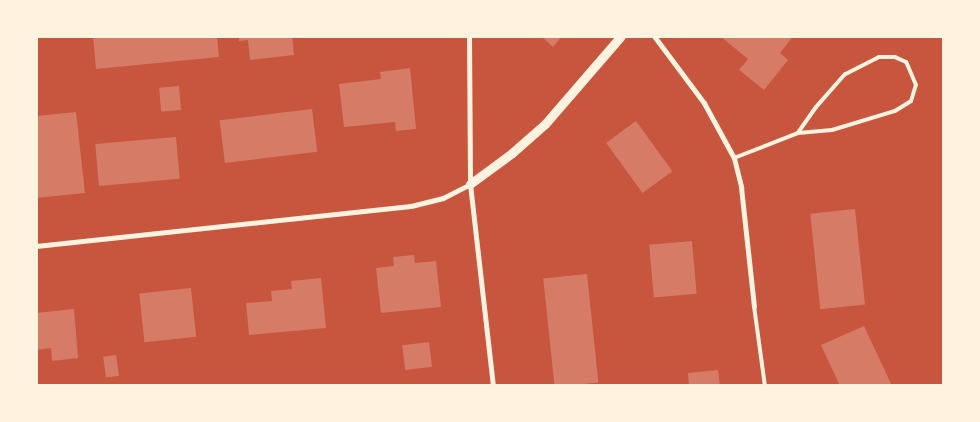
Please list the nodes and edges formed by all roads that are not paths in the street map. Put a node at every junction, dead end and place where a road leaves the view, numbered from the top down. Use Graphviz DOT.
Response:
graph roads {
  1 [pos="469,36"];
  2 [pos="621,36"];
  3 [pos="654,36"];
  4 [pos="798,133"];
  5 [pos="734,158"];
  6 [pos="470,184"];
  7 [pos="36,246"];
  8 [pos="754,306"];
  9 [pos="492,386"];
  10 [pos="765,386"];
  1 -- 6 [label="street"];
  2 -- 6 [label="street"];
  3 -- 5 [label="street"];
  4 -- 4 [label="lane"];
  4 -- 5 [label="lane"];
  5 -- 8 [label="street"];
  6 -- 7 [label="street"];
  6 -- 9 [label="street"];
  8 -- 10 [label="lane"];
}
